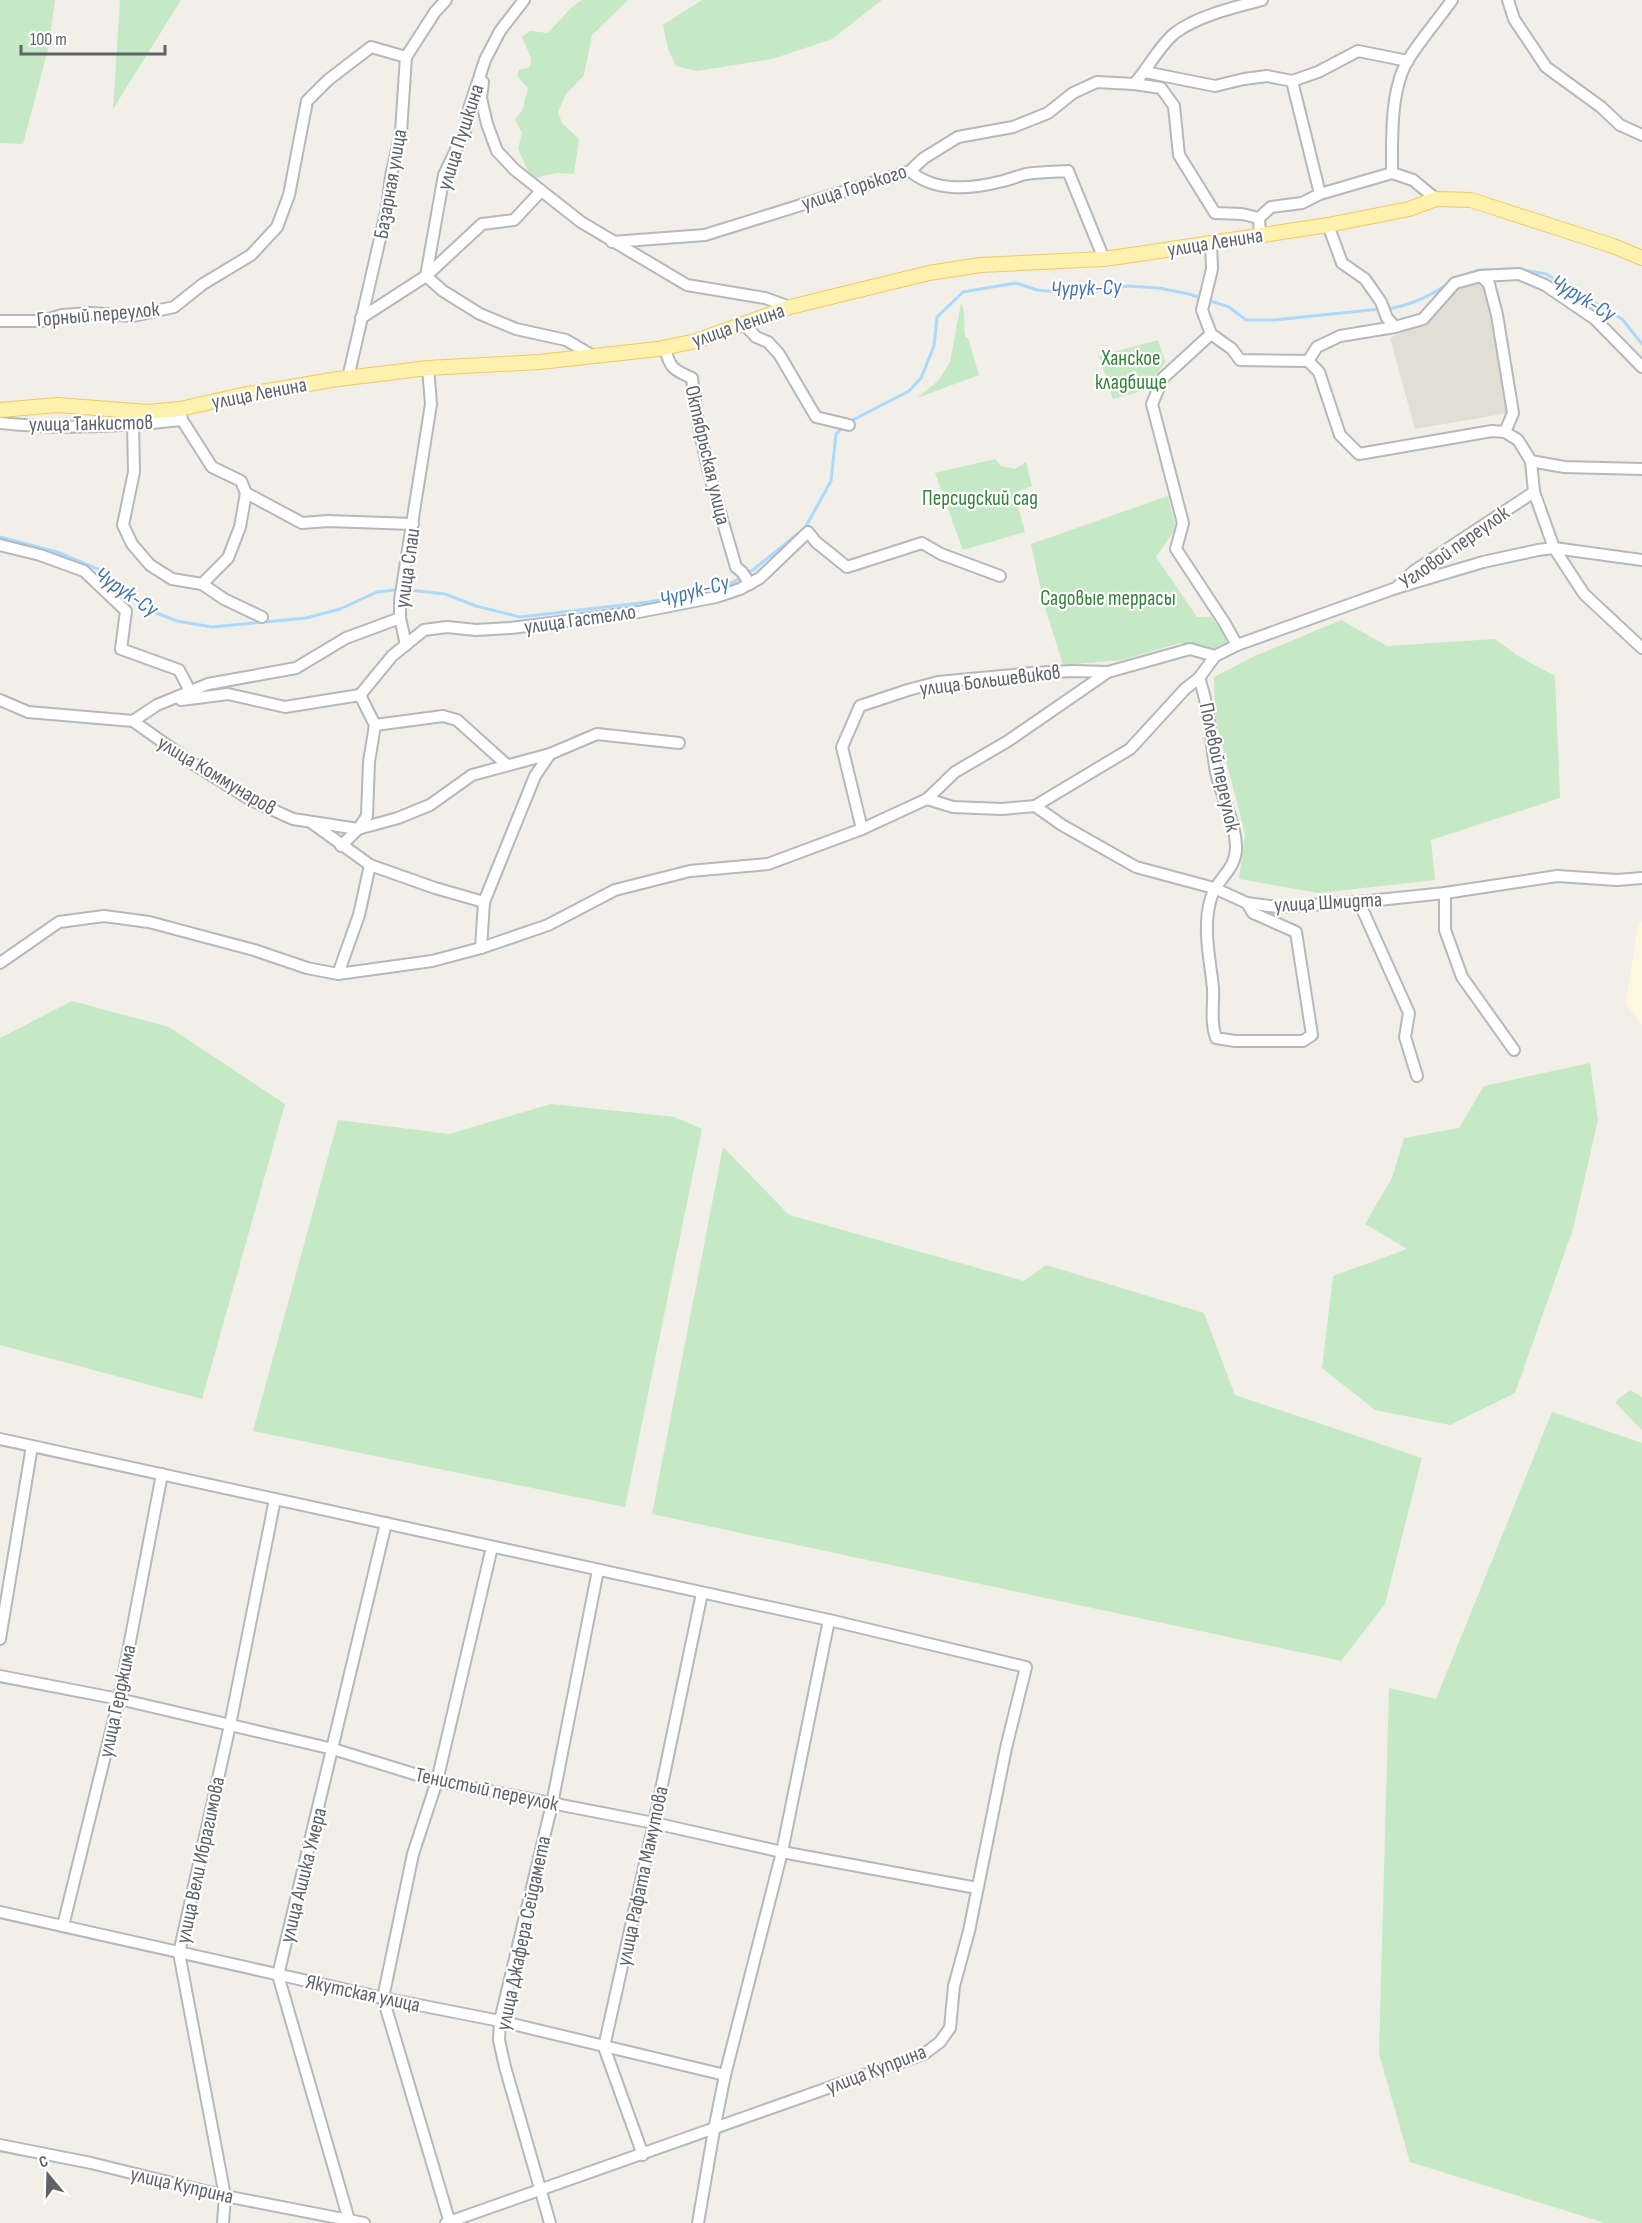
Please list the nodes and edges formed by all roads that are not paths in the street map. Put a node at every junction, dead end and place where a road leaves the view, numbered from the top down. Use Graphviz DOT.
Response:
graph roads {
  1 [pos="446,0"];
  2 [pos="522,0"];
  3 [pos="1262,0"];
  4 [pos="1452,0"];
  5 [pos="1508,0"];
  6 [pos="406,57"];
  7 [pos="485,60"];
  8 [pos="1408,61"];
  9 [pos="1145,72"];
  10 [pos="1292,81"];
  11 [pos="1134,84"];
  12 [pos="1642,135"];
  13 [pos="909,171"];
  14 [pos="1392,174"];
  15 [pos="541,191"];
  16 [pos="1320,194"];
  17 [pos="1436,199"];
  18 [pos="1259,218"];
  19 [pos="1328,225"];
  20 [pos="1260,235"];
  21 [pos="612,242"];
  22 [pos="1211,242"];
  23 [pos="1642,258"];
  24 [pos="1104,259"];
  25 [pos="426,276"];
  26 [pos="1481,276"];
  27 [pos="790,307"];
  28 [pos="361,318"];
  29 [pos="0,321"];
  30 [pos="744,324"];
  31 [pos="1395,327"];
  32 [pos="1211,334"];
  33 [pos="665,347"];
  34 [pos="595,357"];
  35 [pos="1308,361"];
  36 [pos="1642,367"];
  37 [pos="428,368"];
  38 [pos="348,378"];
  39 [pos="0,410"];
  40 [pos="181,414"];
  41 [pos="0,423"];
  42 [pos="133,424"];
  43 [pos="846,424"];
  44 [pos="1505,432"];
  45 [pos="1531,461"];
  46 [pos="1642,469"];
  47 [pos="1534,492"];
  48 [pos="246,493"];
  49 [pos="413,524"];
  50 [pos="0,545"];
  51 [pos="1554,548"];
  52 [pos="1642,560"];
  53 [pos="1000,576"];
  54 [pos="747,578"];
  55 [pos="202,584"];
  56 [pos="1396,588"];
  57 [pos="262,617"];
  58 [pos="400,618"];
  59 [pos="406,645"];
  60 [pos="1237,645"];
  61 [pos="1642,648"];
  62 [pos="1215,656"];
  63 [pos="1108,672"];
  64 [pos="1199,678"];
  65 [pos="190,691"];
  66 [pos="360,695"];
  67 [pos="0,700"];
  68 [pos="157,705"];
  69 [pos="133,721"];
  70 [pos="375,725"];
  71 [pos="679,743"];
  72 [pos="550,754"];
  73 [pos="507,765"];
  74 [pos="927,799"];
  75 [pos="1035,806"];
  76 [pos="312,823"];
  77 [pos="358,829"];
  78 [pos="862,829"];
  79 [pos="341,846"];
  80 [pos="370,865"];
  81 [pos="1642,878"];
  82 [pos="1214,888"];
  83 [pos="1445,893"];
  84 [pos="484,902"];
  85 [pos="1359,902"];
  86 [pos="1247,903"];
  87 [pos="481,948"];
  88 [pos="0,963"];
  89 [pos="338,974"];
  90 [pos="1514,1050"];
  91 [pos="1417,1076"];
  92 [pos="0,1438"];
  93 [pos="32,1446"];
  94 [pos="162,1474"];
  95 [pos="275,1499"];
  96 [pos="386,1523"];
  97 [pos="492,1546"];
  98 [pos="598,1570"];
  99 [pos="702,1593"];
  100 [pos="829,1620"];
  101 [pos="0,1639"];
  102 [pos="0,1676"];
  103 [pos="119,1699"];
  104 [pos="230,1725"];
  105 [pos="333,1749"];
  106 [pos="437,1781"];
  107 [pos="552,1804"];
  108 [pos="654,1823"];
  109 [pos="782,1852"];
  110 [pos="977,1888"];
  111 [pos="0,1912"];
  112 [pos="63,1926"];
  113 [pos="179,1953"];
  114 [pos="278,1975"];
  115 [pos="383,1998"];
  116 [pos="500,2021"];
  117 [pos="604,2047"];
  118 [pos="725,2075"];
  119 [pos="714,2130"];
  120 [pos="0,2145"];
  121 [pos="643,2155"];
  122 [pos="541,2190"];
  123 [pos="225,2196"];
  124 [pos="348,2221"];
  125 [pos="223,2223"];
  126 [pos="364,2223"];
  127 [pos="448,2223"];
  128 [pos="550,2223"];
  129 [pos="698,2223"];
  1 -- 6 [label="street, Базарная улица"];
  2 -- 7 [label="street, улица Пушкина"];
  3 -- 9 [label="street"];
  4 -- 8 [label="street"];
  5 -- 12 [label="street"];
  6 -- 28 [label="street, Базарная улица"];
  6 -- 29 [label="street, Горный переулок"];
  7 -- 15 [label="street"];
  7 -- 25 [label="street, улица Пушкина"];
  8 -- 10 [label="street"];
  8 -- 14 [label="street"];
  9 -- 10 [label="street"];
  9 -- 11 [label="street"];
  10 -- 16 [label="street"];
  11 -- 13 [label="street, улица Горького"];
  11 -- 18 [label="street, улица Горького"];
  13 -- 21 [label="street, улица Горького"];
  13 -- 24 [label="street"];
  14 -- 16 [label="street"];
  14 -- 17 [label="street"];
  15 -- 21 [label="street"];
  15 -- 25 [label="street"];
  16 -- 18 [label="street"];
  17 -- 19 [label="main road, улица Ленина"];
  17 -- 23 [label="main road, улица Ленина"];
  18 -- 20 [label="street"];
  19 -- 20 [label="main road, улица Ленина"];
  19 -- 31 [label="street"];
  20 -- 22 [label="main road, улица Ленина"];
  21 -- 27 [label="street"];
  22 -- 24 [label="main road, улица Ленина"];
  22 -- 32 [label="street"];
  24 -- 27 [label="main road, улица Ленина"];
  25 -- 28 [label="street"];
  25 -- 34 [label="street"];
  26 -- 31 [label="street"];
  26 -- 36 [label="street"];
  26 -- 44 [label="street"];
  27 -- 30 [label="main road, улица Ленина"];
  28 -- 38 [label="street, Базарная улица"];
  30 -- 33 [label="main road, улица Ленина"];
  30 -- 43 [label="street"];
  31 -- 35 [label="street"];
  32 -- 35 [label="street"];
  32 -- 60 [label="street"];
  33 -- 34 [label="main road, улица Ленина"];
  33 -- 54 [label="street, Октябрьская улица"];
  34 -- 37 [label="main road, улица Ленина"];
  35 -- 44 [label="street"];
  37 -- 38 [label="main road, улица Ленина"];
  37 -- 49 [label="street, улица Спаи"];
  38 -- 40 [label="main road, улица Ленина"];
  39 -- 40 [label="main road, улица Ленина"];
  40 -- 42 [label="street, улица Танкистов"];
  40 -- 48 [label="street, улица Танкистов"];
  41 -- 42 [label="street, улица Танкистов"];
  42 -- 55 [label="street"];
  44 -- 45 [label="street"];
  45 -- 46 [label="street"];
  45 -- 47 [label="street"];
  47 -- 51 [label="street"];
  47 -- 56 [label="street, Угловой переулок"];
  48 -- 49 [label="street, улица Танкистов"];
  48 -- 55 [label="street"];
  49 -- 58 [label="street, улица Спаи"];
  50 -- 65 [label="street"];
  51 -- 52 [label="street"];
  51 -- 56 [label="street"];
  51 -- 61 [label="street"];
  53 -- 54 [label="street, улица Гастелло"];
  54 -- 59 [label="street, улица Гастелло"];
  55 -- 57 [label="street"];
  56 -- 60 [label="street, Угловой переулок"];
  58 -- 59 [label="street, улица Спаи"];
  58 -- 65 [label="street"];
  59 -- 66 [label="street"];
  60 -- 62 [label="street, Угловой переулок"];
  62 -- 63 [label="street"];
  62 -- 64 [label="street"];
  63 -- 74 [label="street"];
  63 -- 78 [label="street, улица Большевиков"];
  64 -- 75 [label="street"];
  64 -- 82 [label="street, Полевой переулок"];
  65 -- 68 [label="street"];
  66 -- 68 [label="street"];
  66 -- 70 [label="street"];
  67 -- 69 [label="street"];
  68 -- 69 [label="street"];
  69 -- 76 [label="street, улица Коммунаров"];
  70 -- 73 [label="street"];
  70 -- 77 [label="street"];
  71 -- 72 [label="street, улица Коммунаров"];
  72 -- 73 [label="street, улица Коммунаров"];
  72 -- 84 [label="street"];
  73 -- 77 [label="street, улица Коммунаров"];
  74 -- 75 [label="street"];
  74 -- 78 [label="street"];
  75 -- 82 [label="street, улица Шмидта"];
  76 -- 77 [label="street, улица Коммунаров"];
  76 -- 79 [label="street"];
  77 -- 79 [label="street"];
  78 -- 87 [label="street"];
  79 -- 80 [label="street"];
  80 -- 84 [label="street"];
  80 -- 89 [label="street"];
  81 -- 83 [label="street, улица Шмидта"];
  82 -- 86 [label="street, улица Шмидта"];
  82 -- 86 [label="street, Полевой переулок"];
  83 -- 85 [label="street, улица Шмидта"];
  83 -- 90 [label="street"];
  84 -- 87 [label="street"];
  85 -- 86 [label="street, улица Шмидта"];
  85 -- 91 [label="street"];
  87 -- 89 [label="street"];
  88 -- 89 [label="street"];
  92 -- 93 [label="street"];
  93 -- 94 [label="street"];
  93 -- 101 [label="street"];
  94 -- 95 [label="street"];
  94 -- 103 [label="street, улица Герджима"];
  95 -- 96 [label="street"];
  95 -- 104 [label="street, улица Вели Ибрагимова"];
  96 -- 97 [label="street"];
  96 -- 105 [label="street, улица Ашика Умера"];
  97 -- 98 [label="street"];
  97 -- 106 [label="street"];
  98 -- 99 [label="street"];
  98 -- 107 [label="street, улица Джафера Сейдамета"];
  99 -- 100 [label="street"];
  99 -- 108 [label="street, улица Рафата Мамутова"];
  100 -- 109 [label="street"];
  100 -- 110 [label="street, улица Куприна"];
  102 -- 103 [label="street, Тенистый переулок"];
  103 -- 104 [label="street, Тенистый переулок"];
  103 -- 112 [label="street, улица Герджима"];
  104 -- 105 [label="street, Тенистый переулок"];
  104 -- 113 [label="street, улица Вели Ибрагимова"];
  105 -- 106 [label="street, Тенистый переулок"];
  105 -- 114 [label="street, улица Ашика Умера"];
  106 -- 107 [label="street, Тенистый переулок"];
  106 -- 115 [label="street"];
  107 -- 108 [label="street, Тенистый переулок"];
  107 -- 116 [label="street, улица Джафера Сейдамета"];
  108 -- 109 [label="street, Тенистый переулок"];
  108 -- 117 [label="street, улица Рафата Мамутова"];
  109 -- 110 [label="street, Тенистый переулок"];
  109 -- 118 [label="street"];
  110 -- 119 [label="street, улица Куприна"];
  111 -- 112 [label="street, Якутская улица"];
  112 -- 113 [label="street, Якутская улица"];
  113 -- 114 [label="street, Якутская улица"];
  113 -- 123 [label="street, улица Вели Ибрагимова"];
  114 -- 115 [label="street, Якутская улица"];
  114 -- 124 [label="street, улица Ашика Умера"];
  115 -- 116 [label="street, Якутская улица"];
  115 -- 127 [label="street"];
  116 -- 117 [label="street, Якутская улица"];
  116 -- 122 [label="street, улица Джафера Сейдамета"];
  117 -- 118 [label="street, Якутская улица"];
  117 -- 121 [label="street"];
  118 -- 119 [label="street"];
  119 -- 121 [label="street, улица Куприна"];
  119 -- 129 [label="street"];
  120 -- 123 [label="street, улица Куприна"];
  121 -- 122 [label="street, улица Куприна"];
  122 -- 127 [label="street, улица Куприна"];
  122 -- 128 [label="street, улица Джафера Сейдамета"];
  123 -- 124 [label="street, улица Куприна"];
  123 -- 125 [label="street, улица Вели Ибрагимова"];
  124 -- 126 [label="street, улица Куприна"];
}
